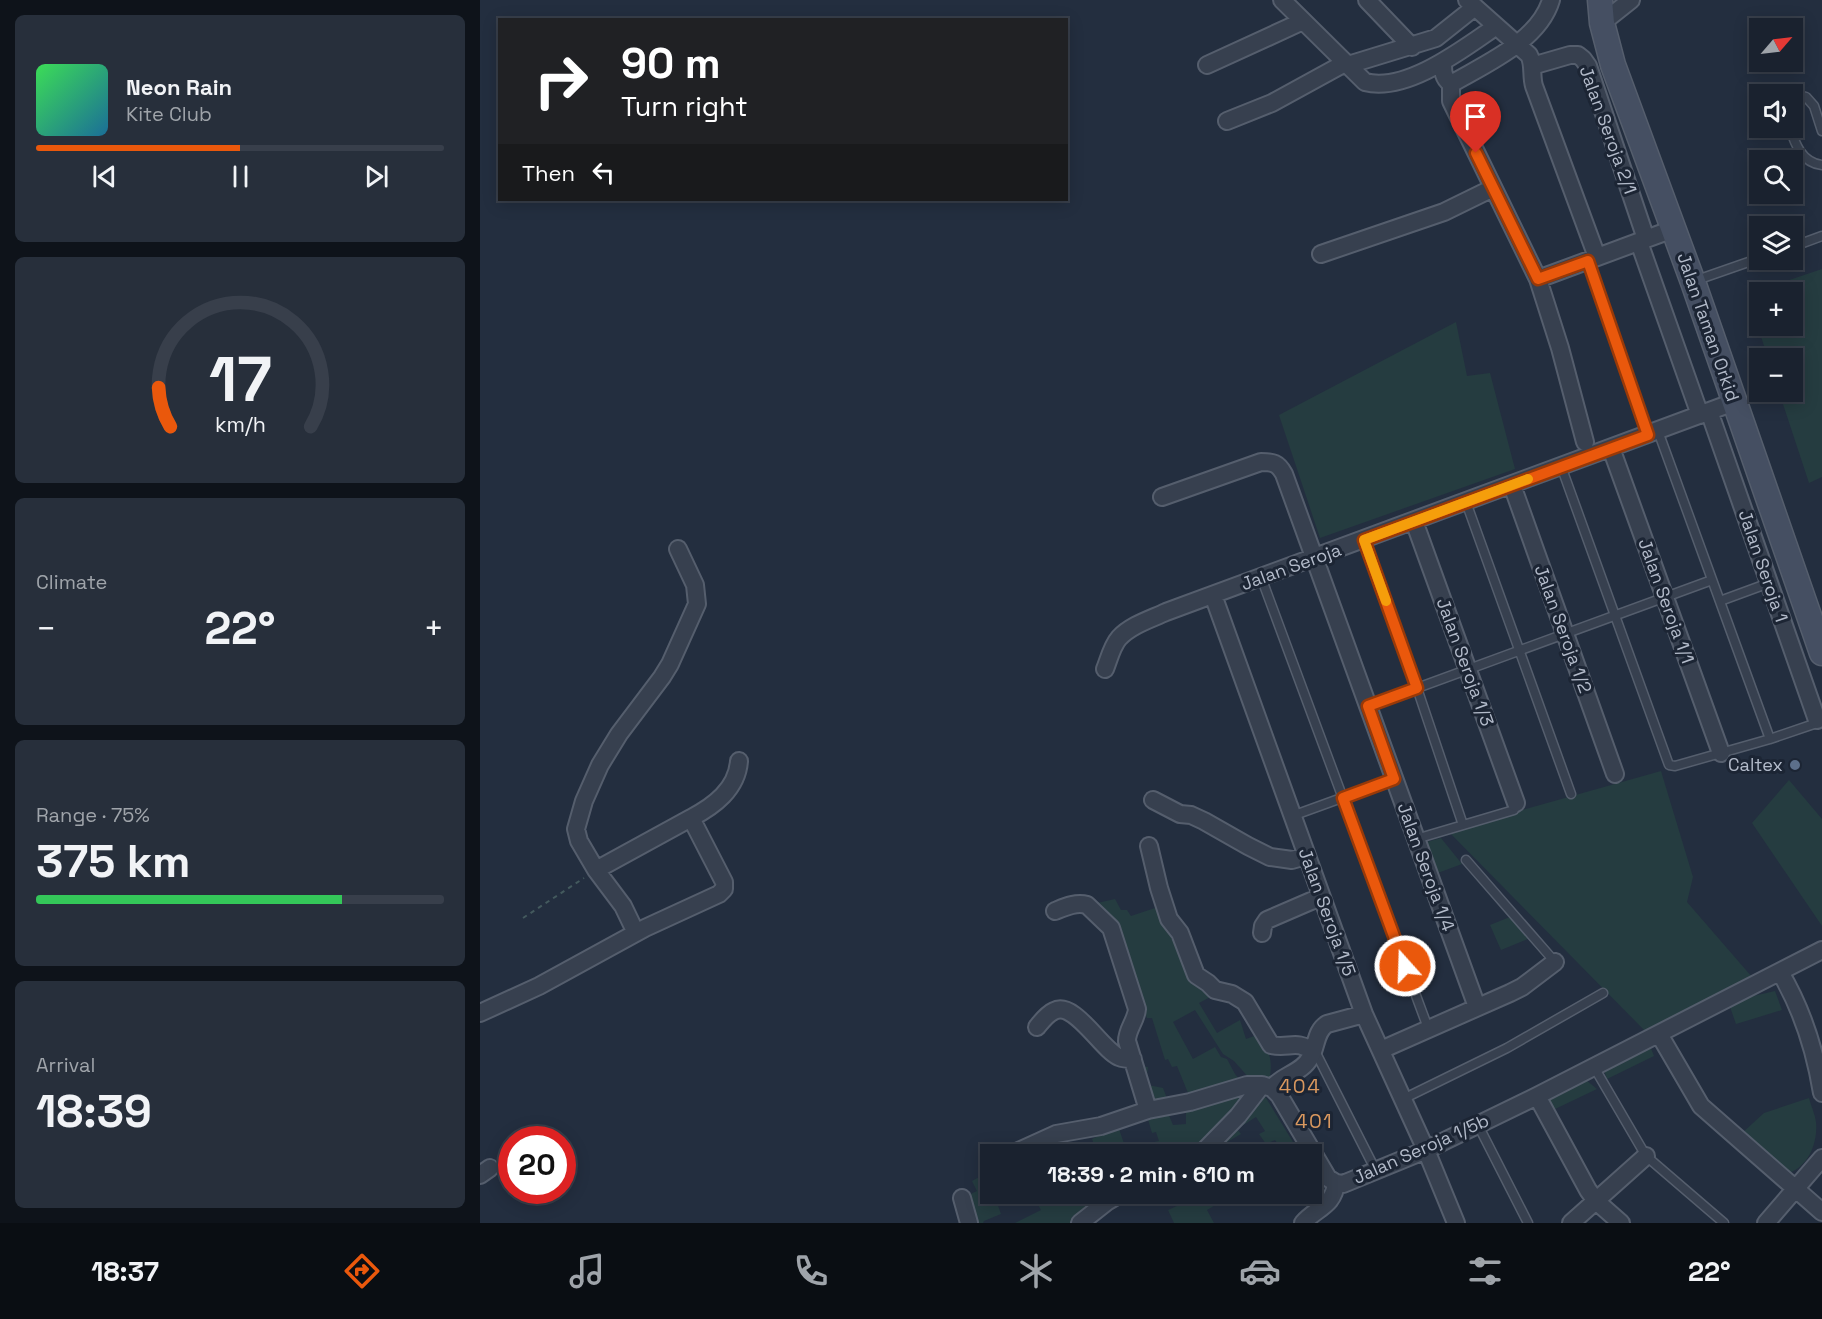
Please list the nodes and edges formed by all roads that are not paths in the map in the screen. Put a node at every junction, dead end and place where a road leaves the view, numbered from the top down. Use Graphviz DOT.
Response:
graph roads {
  1 [pos="1282,0"];
  2 [pos="1367,0"];
  3 [pos="1551,0"];
  4 [pos="1631,0"];
  5 [pos="1471,3"];
  6 [pos="1601,11"];
  7 [pos="1303,21"];
  8 [pos="1495,27"];
  9 [pos="1436,38"];
  10 [pos="1517,44"];
  11 [pos="1412,47"];
  12 [pos="1446,60"];
  13 [pos="1347,64"];
  14 [pos="1207,65"];
  15 [pos="1532,66"];
  16 [pos="1451,84"];
  17 [pos="1803,96"];
  18 [pos="1227,121"];
  19 [pos="1822,130"];
  20 [pos="1793,138"];
  21 [pos="1822,165"];
  22 [pos="1493,188"];
  23 [pos="1673,229"];
  24 [pos="1822,236"];
  25 [pos="1643,240"];
  26 [pos="1803,243"];
  27 [pos="1321,254"];
  28 [pos="1593,259"];
  29 [pos="1749,262"];
  30 [pos="1538,279"];
  31 [pos="1693,282"];
  32 [pos="1734,402"];
  33 [pos="1705,413"];
  34 [pos="1653,433"];
  35 [pos="1586,442"];
  36 [pos="1611,448"];
  37 [pos="1561,466"];
  38 [pos="1512,485"];
  39 [pos="1162,497"];
  40 [pos="1466,502"];
  41 [pos="1414,521"];
  42 [pos="1364,540"];
  43 [pos="678,549"];
  44 [pos="1314,558"];
  45 [pos="1261,577"];
  46 [pos="1712,580"];
  47 [pos="1769,583"];
  48 [pos="1214,595"];
  49 [pos="1665,598"];
  50 [pos="1720,602"];
  51 [pos="1615,616"];
  52 [pos="1565,634"];
  53 [pos="1519,651"];
  54 [pos="1822,653"];
  55 [pos="1104,669"];
  56 [pos="1468,670"];
  57 [pos="1417,688"];
  58 [pos="1368,706"];
  59 [pos="1817,720"];
  60 [pos="1770,739"];
  61 [pos="1721,753"];
  62 [pos="739,761"];
  63 [pos="1615,774"];
  64 [pos="1394,779"];
  65 [pos="1571,794"];
  66 [pos="1343,798"];
  67 [pos="1153,800"];
  68 [pos="1516,803"];
  69 [pos="1292,816"];
  70 [pos="691,819"];
  71 [pos="1463,825"];
  72 [pos="1416,839"];
  73 [pos="1149,846"];
  74 [pos="1306,856"];
  75 [pos="1466,860"];
  76 [pos="596,870"];
  77 [pos="1321,898"];
  78 [pos="1055,911"];
  79 [pos="636,933"];
  80 [pos="1262,933"];
  81 [pos="1822,950"];
  82 [pos="1555,962"];
  83 [pos="1780,972"];
  84 [pos="1604,993"];
  85 [pos="1477,1007"];
  86 [pos="480,1013"];
  87 [pos="1364,1014"];
  88 [pos="1037,1027"];
  89 [pos="1428,1028"];
  90 [pos="1659,1034"];
  91 [pos="1314,1050"];
  92 [pos="1381,1050"];
  93 [pos="1133,1059"];
  94 [pos="1594,1067"];
  95 [pos="1267,1087"];
  96 [pos="1822,1093"];
  97 [pos="1537,1096"];
  98 [pos="1403,1099"];
  99 [pos="1148,1110"];
  100 [pos="1478,1125"];
  101 [pos="1034,1144"];
  102 [pos="1211,1144"];
  103 [pos="1426,1150"];
  104 [pos="1646,1156"];
  105 [pos="1822,1158"];
  106 [pos="1376,1171"];
  107 [pos="1336,1183"];
  108 [pos="1795,1190"];
  109 [pos="962,1198"];
  110 [pos="1596,1201"];
  111 [pos="1104,1204"];
  112 [pos="1822,1212"];
  113 [pos="969,1223"];
  114 [pos="1080,1223"];
  115 [pos="1303,1223"];
  116 [pos="1456,1223"];
  117 [pos="1528,1223"];
  118 [pos="1571,1223"];
  119 [pos="1621,1223"];
  120 [pos="1724,1223"];
  121 [pos="1767,1223"];
  1 -- 7 [label="street"];
  2 -- 11 [label="street"];
  3 -- 10 [label="street"];
  4 -- 6 [label="street"];
  5 -- 8 [label="street"];
  5 -- 9 [label="street"];
  6 -- 23 [label="main road, Jalan Taman Orkid"];
  7 -- 13 [label="street"];
  7 -- 14 [label="street"];
  8 -- 10 [label="street"];
  8 -- 12 [label="street"];
  9 -- 11 [label="street"];
  9 -- 12 [label="street"];
  10 -- 15 [label="street"];
  10 -- 16 [label="street"];
  11 -- 13 [label="street"];
  12 -- 13 [label="street"];
  12 -- 16 [label="street"];
  13 -- 18 [label="street"];
  15 -- 25 [label="street, Jalan Seroja 2/1"];
  15 -- 28 [label="street"];
  16 -- 22 [label="street"];
  17 -- 19 [label="lane"];
  20 -- 21 [label="lane"];
  22 -- 27 [label="street"];
  22 -- 30 [label="street"];
  23 -- 25 [label="street"];
  23 -- 31 [label="main road, Jalan Taman Orkid"];
  24 -- 26 [label="lane"];
  25 -- 28 [label="street"];
  25 -- 33 [label="street, Jalan Seroja 2/1"];
  28 -- 30 [label="street"];
  28 -- 34 [label="lane"];
  29 -- 31 [label="lane"];
  30 -- 35 [label="street"];
  31 -- 32 [label="main road, Jalan Taman Orkid"];
  32 -- 33 [label="street, Jalan Seroja"];
  32 -- 54 [label="main road, Jalan Taman Orkid"];
  33 -- 34 [label="street, Jalan Seroja"];
  33 -- 47 [label="street, Jalan Seroja 1"];
  34 -- 36 [label="street, Jalan Seroja"];
  34 -- 46 [label="lane"];
  36 -- 37 [label="street, Jalan Seroja"];
  36 -- 49 [label="street, Jalan Seroja 1/1"];
  37 -- 38 [label="street, Jalan Seroja"];
  37 -- 51 [label="lane"];
  38 -- 40 [label="street, Jalan Seroja"];
  38 -- 52 [label="street, Jalan Seroja 1/2"];
  39 -- 44 [label="street, Jalan Seroja 1/4"];
  40 -- 41 [label="street, Jalan Seroja"];
  40 -- 53 [label="lane"];
  41 -- 42 [label="street, Jalan Seroja"];
  41 -- 56 [label="street, Jalan Seroja 1/3"];
  42 -- 44 [label="street, Jalan Seroja"];
  42 -- 57 [label="lane"];
  43 -- 76 [label="street"];
  44 -- 45 [label="street, Jalan Seroja"];
  44 -- 58 [label="street, Jalan Seroja 1/4"];
  45 -- 48 [label="street, Jalan Seroja"];
  45 -- 66 [label="lane"];
  46 -- 49 [label="lane"];
  46 -- 50 [label="lane"];
  47 -- 50 [label="lane"];
  47 -- 59 [label="street, Jalan Seroja 1"];
  48 -- 55 [label="street, Jalan Seroja"];
  48 -- 69 [label="street, Jalan Seroja 1/5"];
  49 -- 51 [label="lane"];
  49 -- 61 [label="street, Jalan Seroja 1/1"];
  50 -- 60 [label="lane"];
  51 -- 52 [label="lane"];
  51 -- 61 [label="lane"];
  52 -- 53 [label="lane"];
  52 -- 63 [label="street, Jalan Seroja 1/2"];
  53 -- 56 [label="lane"];
  53 -- 65 [label="lane"];
  56 -- 57 [label="lane"];
  56 -- 68 [label="street, Jalan Seroja 1/3"];
  57 -- 58 [label="lane"];
  57 -- 71 [label="lane"];
  58 -- 64 [label="street, Jalan Seroja 1/4"];
  59 -- 60 [label="lane"];
  60 -- 61 [label="lane"];
  62 -- 70 [label="street"];
  64 -- 66 [label="lane"];
  64 -- 72 [label="street, Jalan Seroja 1/4"];
  66 -- 69 [label="lane"];
  66 -- 89 [label="lane"];
  67 -- 74 [label="street"];
  68 -- 71 [label="lane"];
  69 -- 74 [label="street, Jalan Seroja 1/5"];
  70 -- 76 [label="street"];
  70 -- 79 [label="street"];
  71 -- 72 [label="lane"];
  72 -- 85 [label="street, Jalan Seroja 1/4"];
  73 -- 91 [label="street"];
  74 -- 77 [label="street, Jalan Seroja 1/5"];
  75 -- 82 [label="lane"];
  76 -- 79 [label="street"];
  77 -- 80 [label="street"];
  77 -- 87 [label="street, Jalan Seroja 1/5"];
  78 -- 93 [label="street"];
  79 -- 86 [label="street"];
  81 -- 83 [label="street, Jalan Seroja 1/5b"];
  82 -- 85 [label="street"];
  83 -- 90 [label="street, Jalan Seroja 1/5b"];
  83 -- 96 [label="street"];
  84 -- 98 [label="lane"];
  85 -- 89 [label="street"];
  87 -- 91 [label="street"];
  87 -- 92 [label="street, Jalan Seroja 1/5"];
  88 -- 93 [label="street"];
  89 -- 92 [label="street"];
  90 -- 94 [label="street, Jalan Seroja 1/5b"];
  90 -- 108 [label="street"];
  91 -- 95 [label="street"];
  91 -- 106 [label="lane"];
  92 -- 98 [label="street, Jalan Seroja 1/5"];
  93 -- 99 [label="street"];
  94 -- 97 [label="street, Jalan Seroja 1/5b"];
  94 -- 104 [label="lane"];
  95 -- 99 [label="street"];
  95 -- 102 [label="street"];
  95 -- 107 [label="street, Jalan Seroja 1/5b"];
  97 -- 100 [label="street, Jalan Seroja 1/5b"];
  97 -- 110 [label="street"];
  98 -- 103 [label="street, Jalan Seroja 1/5"];
  99 -- 101 [label="street"];
  100 -- 103 [label="street, Jalan Seroja 1/5b"];
  100 -- 117 [label="lane"];
  103 -- 106 [label="street, Jalan Seroja 1/5b"];
  103 -- 116 [label="street, Jalan Seroja 1/5"];
  104 -- 110 [label="street"];
  104 -- 120 [label="lane"];
  105 -- 108 [label="street"];
  106 -- 107 [label="street, Jalan Seroja 1/5b"];
  107 -- 115 [label="street"];
  108 -- 112 [label="street"];
  108 -- 121 [label="street"];
  109 -- 113 [label="street"];
  110 -- 118 [label="street"];
  110 -- 119 [label="street"];
  111 -- 114 [label="street"];
}
